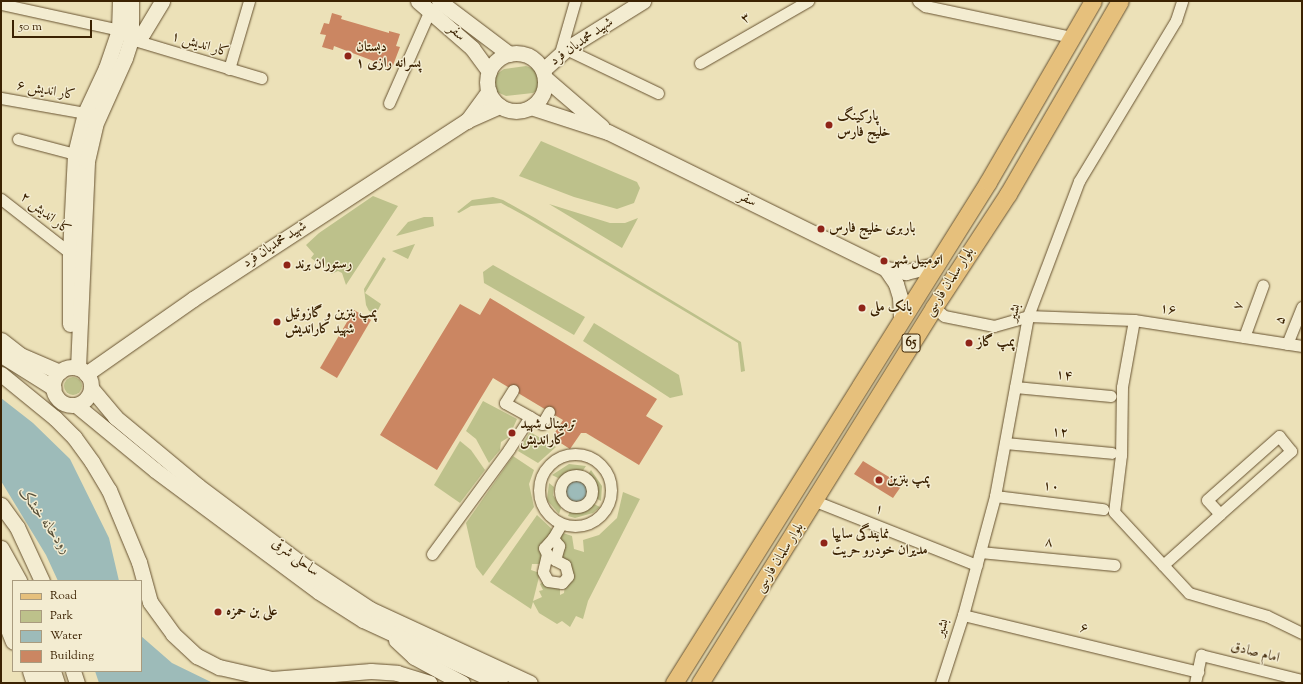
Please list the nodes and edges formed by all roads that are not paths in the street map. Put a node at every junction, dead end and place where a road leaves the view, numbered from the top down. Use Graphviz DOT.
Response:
graph roads {
  1 [pos="120,1"];
  2 [pos="130,1"];
  3 [pos="162,1"];
  4 [pos="249,1"];
  5 [pos="418,1"];
  6 [pos="575,1"];
  7 [pos="643,1"];
  8 [pos="808,1"];
  9 [pos="918,1"];
  10 [pos="1093,1"];
  11 [pos="1120,1"];
  12 [pos="1182,1"];
  13 [pos="1,4"];
  14 [pos="434,5"];
  15 [pos="125,35"];
  16 [pos="1070,37"];
  17 [pos="563,51"];
  18 [pos="509,54"];
  19 [pos="700,63"];
  20 [pos="229,69"];
  21 [pos="489,71"];
  22 [pos="544,74"];
  23 [pos="261,78"];
  24 [pos="488,91"];
  25 [pos="658,94"];
  26 [pos="1,98"];
  27 [pos="389,103"];
  28 [pos="500,106"];
  29 [pos="531,107"];
  30 [pos="85,113"];
  31 [pos="466,121"];
  32 [pos="608,132"];
  33 [pos="18,139"];
  34 [pos="75,154"];
  35 [pos="1,199"];
  36 [pos="70,253"];
  37 [pos="935,265"];
  38 [pos="886,269"];
  39 [pos="1263,285"];
  40 [pos="934,307"];
  41 [pos="1302,307"];
  42 [pos="1028,316"];
  43 [pos="901,318"];
  44 [pos="1134,320"];
  45 [pos="1244,337"];
  46 [pos="1,340"];
  47 [pos="1287,344"];
  48 [pos="1302,346"];
  49 [pos="1,355"];
  50 [pos="1,374"];
  51 [pos="77,374"];
  52 [pos="1015,386"];
  53 [pos="54,388"];
  54 [pos="513,390"];
  55 [pos="1111,396"];
  56 [pos="76,405"];
  57 [pos="549,412"];
  58 [pos="530,417"];
  59 [pos="1005,443"];
  60 [pos="1112,453"];
  61 [pos="995,496"];
  62 [pos="815,501"];
  63 [pos="1,505"];
  64 [pos="1103,509"];
  65 [pos="1220,514"];
  66 [pos="561,524"];
  67 [pos="553,538"];
  68 [pos="1,548"];
  69 [pos="980,552"];
  70 [pos="432,554"];
  71 [pos="977,565"];
  72 [pos="1114,565"];
  73 [pos="1163,565"];
  74 [pos="1,568"];
  75 [pos="19,580"];
  76 [pos="42,580"];
  77 [pos="12,590"];
  78 [pos="1,592"];
  79 [pos="1,612"];
  80 [pos="963,615"];
  81 [pos="12,618"];
  82 [pos="388,633"];
  83 [pos="1302,633"];
  84 [pos="12,640"];
  85 [pos="24,672"];
  86 [pos="30,672"];
  87 [pos="41,672"];
  88 [pos="53,672"];
  89 [pos="73,672"];
  90 [pos="1197,677"];
  91 [pos="1302,680"];
  92 [pos="673,681"];
  93 [pos="28,683"];
  94 [pos="34,683"];
  95 [pos="45,683"];
  96 [pos="57,683"];
  97 [pos="77,683"];
  98 [pos="430,683"];
  99 [pos="462,683"];
  100 [pos="500,683"];
  101 [pos="530,683"];
  102 [pos="700,683"];
  103 [pos="941,683"];
  1 -- 15 [label="main road"];
  2 -- 15 [label="main road"];
  3 -- 15 [label="main road"];
  4 -- 20 [label="street"];
  5 -- 14 [label="main road, سفر"];
  6 -- 17 [label="street"];
  7 -- 17 [label="main road, شهید محمدیان فرد"];
  8 -- 19 [label="street, ۳"];
  9 -- 16 [label="street"];
  10 -- 16 [label="main road, بلوار سلمان فارسی / 65"];
  11 -- 40 [label="main road, بلوار سلمان فارسی / 65"];
  12 -- 42 [label="street, بشیر"];
  13 -- 15 [label="street, ۱ کار اندیش"];
  14 -- 18 [label="main road, سفر"];
  14 -- 21 [label="main road, سفر"];
  14 -- 27 [label="street"];
  15 -- 20 [label="street, ۱ کار اندیش"];
  15 -- 30 [label="main road"];
  15 -- 51 [label="main road"];
  16 -- 37 [label="main road, بلوار سلمان فارسی / 65"];
  17 -- 22 [label="main road, شهید محمدیان فرد"];
  17 -- 25 [label="street"];
  18 -- 21 [label="main road"];
  18 -- 22 [label="main road"];
  20 -- 23 [label="street, ۱ کار اندیش"];
  21 -- 24 [label="main road"];
  22 -- 29 [label="main road"];
  22 -- 32 [label="main road, سفر"];
  24 -- 28 [label="main road"];
  24 -- 31 [label="main road"];
  26 -- 30 [label="street, ۶ کار اندیش"];
  28 -- 29 [label="main road"];
  28 -- 31 [label="main road"];
  29 -- 32 [label="main road, سفر"];
  30 -- 34 [label="main road"];
  31 -- 51 [label="main road, شهید محمدیان فرد"];
  32 -- 38 [label="main road, سفر"];
  33 -- 34 [label="street"];
  34 -- 36 [label="main road"];
  35 -- 36 [label="street, ۲ کار اندیش"];
  36 -- 51 [label="main road"];
  37 -- 38 [label="main road, سفر"];
  37 -- 43 [label="main road, بلوار سلمان فارسی / 65"];
  38 -- 43 [label="main road"];
  39 -- 45 [label="street, ۷"];
  40 -- 42 [label="street, ۱۶"];
  40 -- 62 [label="main road, بلوار سلمان فارسی / 65"];
  41 -- 47 [label="street, ۵"];
  42 -- 44 [label="street, ۱۶"];
  42 -- 52 [label="street, بشیر"];
  43 -- 92 [label="main road, بلوار سلمان فارسی / 65"];
  44 -- 45 [label="street, ۱۶"];
  44 -- 73 [label="street"];
  45 -- 47 [label="street, ۱۶"];
  46 -- 51 [label="main road, ساحلی شرقی"];
  47 -- 48 [label="street, ۱۶"];
  49 -- 53 [label="main road"];
  50 -- 98 [label="main road"];
  51 -- 53 [label="main road"];
  51 -- 56 [label="main road, شهید محمدیان فرد"];
  51 -- 101 [label="main road, ساحلی شرقی"];
  52 -- 55 [label="street, ۱۴"];
  52 -- 59 [label="street, بشیر"];
  53 -- 56 [label="main road, ساحلی شرقی"];
  54 -- 58 [label="street"];
  56 -- 82 [label="main road, ساحلی شرقی"];
  57 -- 58 [label="street"];
  58 -- 70 [label="street"];
  59 -- 60 [label="street, ۱۲"];
  59 -- 61 [label="street, بشیر"];
  61 -- 64 [label="street, ۱۰"];
  61 -- 69 [label="street, بشیر"];
  62 -- 71 [label="street, ۱"];
  62 -- 102 [label="main road, بلوار سلمان فارسی / 65"];
  63 -- 76 [label="main road"];
  65 -- 65 [label="street"];
  65 -- 73 [label="street"];
  66 -- 66 [label="street"];
  66 -- 67 [label="street"];
  68 -- 75 [label="main road"];
  69 -- 71 [label="street, بشیر"];
  69 -- 72 [label="street, ۸"];
  71 -- 80 [label="street, بشیر"];
  73 -- 83 [label="street"];
  74 -- 77 [label="main road"];
  78 -- 81 [label="main road"];
  79 -- 84 [label="main road"];
  80 -- 90 [label="street, ۶"];
  80 -- 103 [label="street, بشیر"];
  82 -- 99 [label="main road"];
  82 -- 100 [label="main road, ساحلی شرقی"];
  85 -- 93 [label="main road"];
  86 -- 94 [label="main road"];
  87 -- 95 [label="main road"];
  88 -- 96 [label="main road"];
  89 -- 97 [label="main road"];
  90 -- 91 [label="street, امام صادق"];
}
